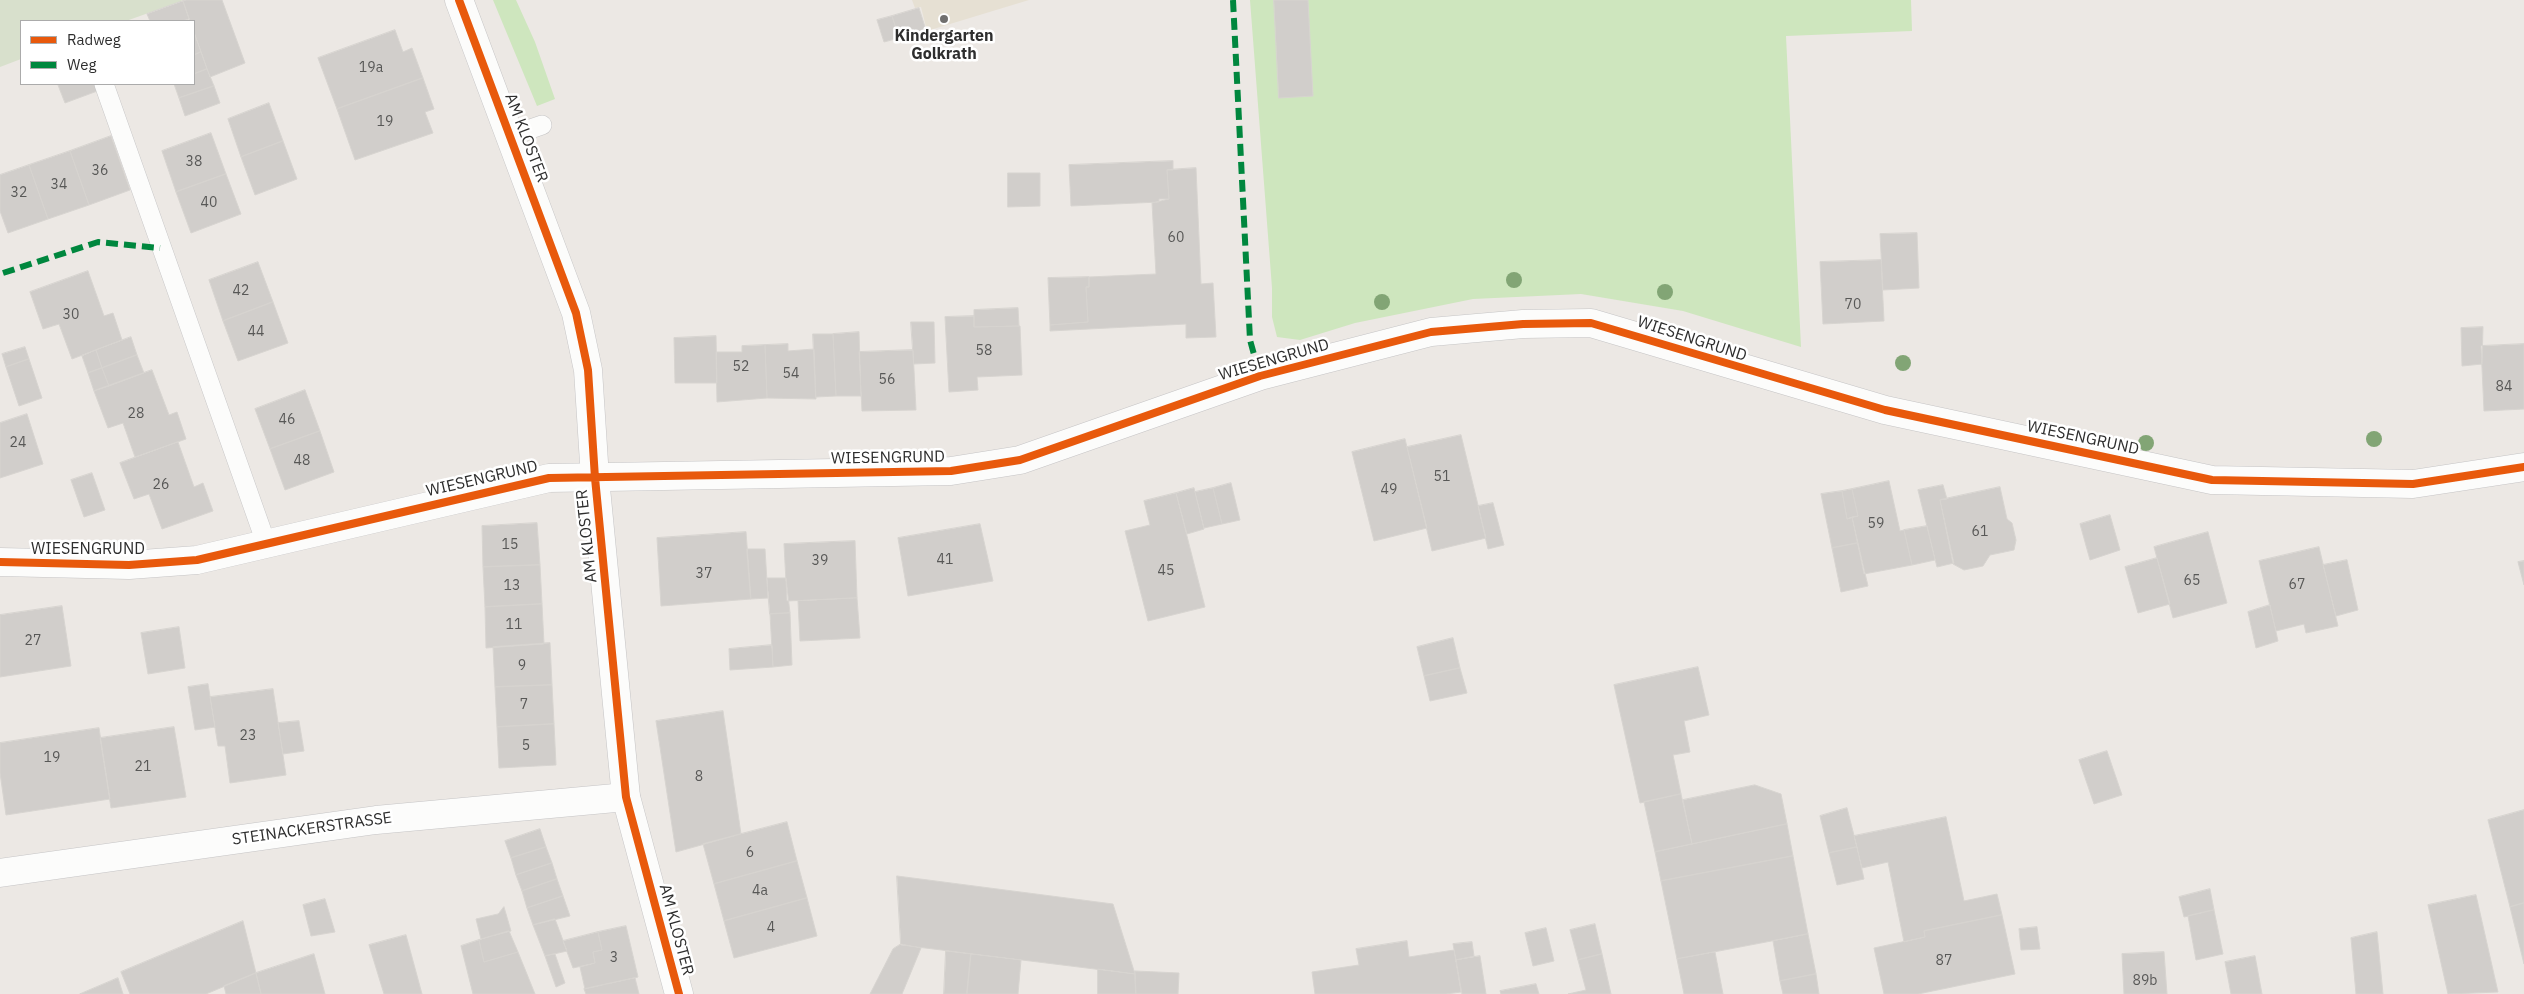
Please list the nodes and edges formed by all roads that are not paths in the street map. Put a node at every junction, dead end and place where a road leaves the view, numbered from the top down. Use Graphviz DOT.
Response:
graph roads {
  1 [pos="459,0"];
  2 [pos="104,85"];
  3 [pos="542,125"];
  4 [pos="510,136"];
  5 [pos="2524,467"];
  6 [pos="595,478"];
  7 [pos="266,543"];
  8 [pos="0,562"];
  9 [pos="626,797"];
  10 [pos="0,873"];
  11 [pos="679,994"];
  1 -- 4 [label="street, AM KLOSTER"];
  2 -- 7 [label="lane"];
  3 -- 4 [label="lane"];
  4 -- 6 [label="street, AM KLOSTER"];
  5 -- 6 [label="street, WIESENGRUND"];
  6 -- 7 [label="street, WIESENGRUND"];
  6 -- 9 [label="street, AM KLOSTER"];
  7 -- 8 [label="street, WIESENGRUND"];
  9 -- 10 [label="street, STEINACKERSTRASSE"];
  9 -- 11 [label="street, AM KLOSTER"];
}
